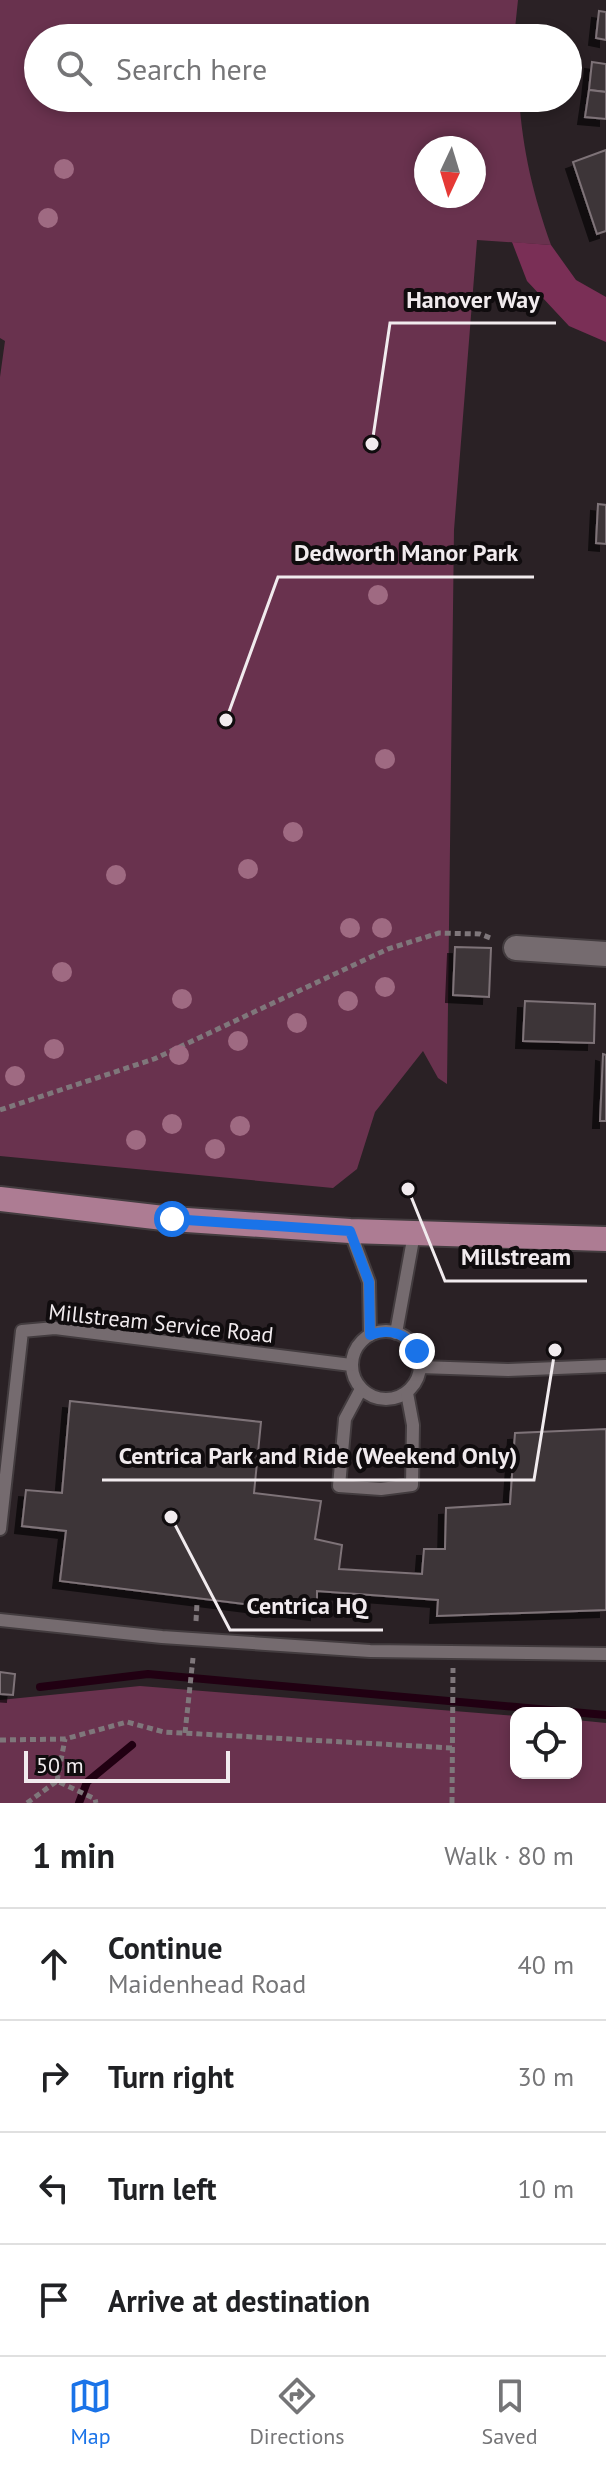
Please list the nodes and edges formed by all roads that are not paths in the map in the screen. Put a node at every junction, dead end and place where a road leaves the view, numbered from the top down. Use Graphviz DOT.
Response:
graph roads {
  1 [pos="516,948"];
  2 [pos="606,954"];
  3 [pos="0,1199"];
  4 [pos="350,1231"];
  5 [pos="414,1234"];
  6 [pos="606,1239"];
  7 [pos="396,1333"];
  8 [pos="370,1335"];
  9 [pos="351,1365"];
  10 [pos="606,1366"];
  11 [pos="420,1367"];
  12 [pos="361,1389"];
  13 [pos="407,1393"];
  14 [pos="0,1529"];
  15 [pos="0,1620"];
  16 [pos="606,1654"];
  1 -- 2 [label="street"];
  3 -- 4 [label="main road"];
  4 -- 5 [label="main road"];
  4 -- 8 [label="lane"];
  5 -- 6 [label="main road"];
  5 -- 7 [label="lane"];
  7 -- 8 [label="lane"];
  7 -- 11 [label="lane"];
  8 -- 9 [label="lane"];
  9 -- 12 [label="lane"];
  9 -- 14 [label="lane, Millstream Service Road"];
  10 -- 11 [label="lane"];
  11 -- 13 [label="lane"];
  12 -- 13 [label="lane"];
  12 -- 13 [label="lane"];
  15 -- 16 [label="lane"];
}
